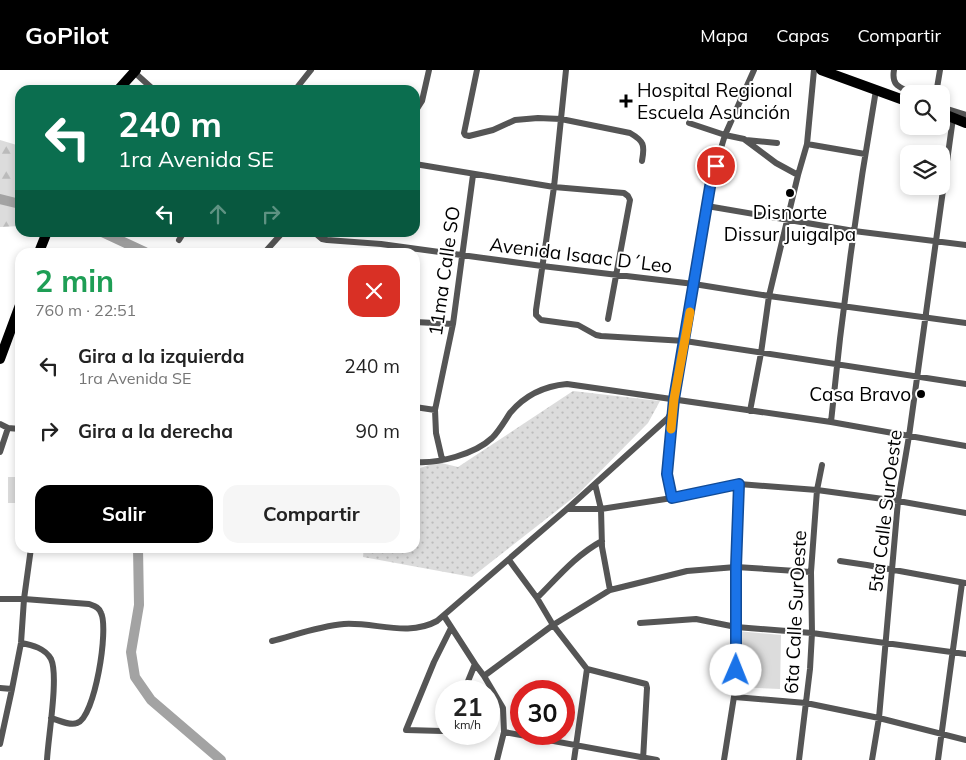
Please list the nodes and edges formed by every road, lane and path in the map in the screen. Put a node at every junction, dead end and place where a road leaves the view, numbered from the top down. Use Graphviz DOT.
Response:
graph roads {
  1 [pos="311,70"];
  2 [pos="428,70"];
  3 [pos="477,70"];
  4 [pos="566,70"];
  5 [pos="754,70"];
  6 [pos="814,70"];
  7 [pos="821,70"];
  8 [pos="894,70"];
  9 [pos="940,70"];
  10 [pos="135,71"];
  11 [pos="122,85"];
  12 [pos="149,85"];
  13 [pos="300,85"];
  14 [pos="938,85"];
  15 [pos="900,86"];
  16 [pos="876,90"];
  17 [pos="900,99"];
  18 [pos="420,103"];
  19 [pos="950,109"];
  20 [pos="966,115"];
  21 [pos="950,117"];
  22 [pos="953,118"];
  23 [pos="561,119"];
  24 [pos="966,122"];
  25 [pos="689,123"];
  26 [pos="725,135"];
  27 [pos="744,139"];
  28 [pos="777,143"];
  29 [pos="807,144"];
  30 [pos="865,154"];
  31 [pos="642,161"];
  32 [pos="420,165"];
  33 [pos="473,175"];
  34 [pos="798,175"];
  35 [pos="554,187"];
  36 [pos="707,206"];
  37 [pos="787,220"];
  38 [pos="854,231"];
  39 [pos="180,237"];
  40 [pos="278,237"];
  41 [pos="320,237"];
  42 [pos="178,240"];
  43 [pos="936,242"];
  44 [pos="381,244"];
  45 [pos="966,246"];
  46 [pos="269,248"];
  47 [pos="380,248"];
  48 [pos="410,248"];
  49 [pos="420,249"];
  50 [pos="462,255"];
  51 [pos="542,266"];
  52 [pos="617,275"];
  53 [pos="694,284"];
  54 [pos="769,296"];
  55 [pos="844,306"];
  56 [pos="926,318"];
  57 [pos="15,319"];
  58 [pos="608,319"];
  59 [pos="420,322"];
  60 [pos="453,324"];
  61 [pos="966,324"];
  62 [pos="685,341"];
  63 [pos="761,353"];
  64 [pos="0,357"];
  65 [pos="836,365"];
  66 [pos="917,376"];
  67 [pos="966,384"];
  68 [pos="674,399"];
  69 [pos="420,408"];
  70 [pos="673,409"];
  71 [pos="435,410"];
  72 [pos="750,411"];
  73 [pos="831,422"];
  74 [pos="0,424"];
  75 [pos="8,428"];
  76 [pos="15,429"];
  77 [pos="909,436"];
  78 [pos="966,446"];
  79 [pos="0,452"];
  80 [pos="442,459"];
  81 [pos="420,462"];
  82 [pos="822,465"];
  83 [pos="595,484"];
  84 [pos="739,484"];
  85 [pos="817,490"];
  86 [pos="672,498"];
  87 [pos="898,501"];
  88 [pos="567,509"];
  89 [pos="601,509"];
  90 [pos="966,513"];
  91 [pos="602,540"];
  92 [pos="30,553"];
  93 [pos="509,560"];
  94 [pos="840,561"];
  95 [pos="736,567"];
  96 [pos="891,569"];
  97 [pos="810,572"];
  98 [pos="964,583"];
  99 [pos="610,590"];
  100 [pos="537,598"];
  101 [pos="0,599"];
  102 [pos="24,599"];
  103 [pos="444,616"];
  104 [pos="640,623"];
  105 [pos="553,625"];
  106 [pos="736,627"];
  107 [pos="451,628"];
  108 [pos="812,634"];
  109 [pos="272,641"];
  110 [pos="21,642"];
  111 [pos="886,643"];
  112 [pos="952,652"];
  113 [pos="966,654"];
  114 [pos="475,664"];
  115 [pos="586,669"];
  116 [pos="484,676"];
  117 [pos="468,680"];
  118 [pos="0,688"];
  119 [pos="12,689"];
  120 [pos="734,697"];
  121 [pos="806,703"];
  122 [pos="51,718"];
  123 [pos="879,718"];
  124 [pos="435,732"];
  125 [pos="504,732"];
  126 [pos="942,734"];
  127 [pos="966,740"];
  128 [pos="0,744"];
  129 [pos="577,744"];
  130 [pos="643,759"];
  131 [pos="47,760"];
  132 [pos="496,760"];
  133 [pos="574,760"];
  134 [pos="657,760"];
  135 [pos="724,760"];
  136 [pos="799,760"];
  137 [pos="872,760"];
  138 [pos="938,760"];
  1 -- 13 [label="street"];
  2 -- 18 [label="street"];
  3 -- 23 [label="street"];
  4 -- 23 [label="street"];
  5 -- 26 [label="street"];
  6 -- 29 [label="street"];
  7 -- 16 [label="highway"];
  8 -- 15 [label="street"];
  9 -- 14 [label="street"];
  10 -- 11 [label="highway"];
  10 -- 12 [label="street"];
  16 -- 17 [label="highway"];
  16 -- 30 [label="street"];
  19 -- 20 [label="street"];
  21 -- 22 [label="highway"];
  22 -- 24 [label="highway"];
  22 -- 43 [label="street, 5ta Calle SurOeste"];
  23 -- 31 [label="street"];
  23 -- 35 [label="street"];
  25 -- 26 [label="street"];
  26 -- 27 [label="street"];
  26 -- 36 [label="street"];
  27 -- 28 [label="street"];
  27 -- 34 [label="street"];
  29 -- 30 [label="street"];
  29 -- 34 [label="street"];
  30 -- 38 [label="street"];
  32 -- 33 [label="street"];
  33 -- 35 [label="street"];
  33 -- 50 [label="street, 11ma Calle SO"];
  34 -- 37 [label="street"];
  35 -- 51 [label="street"];
  35 -- 52 [label="street"];
  36 -- 37 [label="street"];
  36 -- 53 [label="street"];
  37 -- 38 [label="street"];
  37 -- 54 [label="street"];
  38 -- 43 [label="street"];
  38 -- 55 [label="street"];
  39 -- 42 [label="street"];
  40 -- 46 [label="street"];
  41 -- 44 [label="street, Avenida Isaac D´Leo"];
  43 -- 45 [label="street"];
  43 -- 56 [label="street, 5ta Calle SurOeste"];
  44 -- 47 [label="street"];
  44 -- 48 [label="street, Avenida Isaac D´Leo"];
  49 -- 50 [label="street, Avenida Isaac D´Leo"];
  50 -- 51 [label="street, Avenida Isaac D´Leo"];
  50 -- 60 [label="street, 11ma Calle SO"];
  51 -- 52 [label="street, Avenida Isaac D´Leo"];
  51 -- 62 [label="street"];
  52 -- 53 [label="street, Avenida Isaac D´Leo"];
  52 -- 58 [label="street"];
  53 -- 54 [label="street, Avenida Isaac D´Leo"];
  53 -- 62 [label="street"];
  54 -- 55 [label="street, Avenida Isaac D´Leo"];
  54 -- 63 [label="street"];
  55 -- 56 [label="street, Avenida Isaac D´Leo"];
  55 -- 65 [label="street"];
  56 -- 61 [label="street, Avenida Isaac D´Leo"];
  56 -- 66 [label="street, 5ta Calle SurOeste"];
  57 -- 64 [label="highway"];
  59 -- 60 [label="street"];
  60 -- 71 [label="street, 11ma Calle SO"];
  62 -- 63 [label="street"];
  62 -- 68 [label="street"];
  63 -- 65 [label="street"];
  63 -- 72 [label="street"];
  65 -- 66 [label="street"];
  65 -- 73 [label="street"];
  66 -- 67 [label="street"];
  66 -- 77 [label="street, 5ta Calle SurOeste"];
  68 -- 70 [label="street"];
  68 -- 72 [label="street"];
  68 -- 80 [label="street"];
  69 -- 71 [label="street"];
  70 -- 83 [label="street"];
  70 -- 86 [label="street"];
  71 -- 80 [label="street, 11ma Calle SO"];
  72 -- 73 [label="street"];
  73 -- 77 [label="street"];
  74 -- 75 [label="street"];
  75 -- 76 [label="street"];
  75 -- 79 [label="street"];
  77 -- 78 [label="street"];
  77 -- 87 [label="street, 5ta Calle SurOeste"];
  80 -- 81 [label="street"];
  82 -- 85 [label="street, 6ta Calle SurOeste"];
  83 -- 88 [label="street"];
  83 -- 89 [label="street"];
  84 -- 85 [label="street"];
  84 -- 86 [label="street"];
  84 -- 95 [label="street"];
  85 -- 87 [label="street"];
  85 -- 97 [label="street, 6ta Calle SurOeste"];
  86 -- 89 [label="street"];
  87 -- 90 [label="street"];
  87 -- 96 [label="street, 5ta Calle SurOeste"];
  88 -- 89 [label="street"];
  88 -- 93 [label="street"];
  89 -- 91 [label="street"];
  91 -- 99 [label="street"];
  91 -- 100 [label="street"];
  92 -- 102 [label="street"];
  93 -- 100 [label="street"];
  93 -- 103 [label="street"];
  94 -- 96 [label="street"];
  95 -- 97 [label="street"];
  95 -- 99 [label="street"];
  95 -- 106 [label="street"];
  96 -- 98 [label="street"];
  96 -- 111 [label="street, 5ta Calle SurOeste"];
  97 -- 108 [label="street, 6ta Calle SurOeste"];
  98 -- 112 [label="street"];
  99 -- 105 [label="street"];
  100 -- 105 [label="street"];
  101 -- 102 [label="street"];
  102 -- 110 [label="street"];
  102 -- 122 [label="street"];
  103 -- 107 [label="street"];
  103 -- 109 [label="street"];
  104 -- 106 [label="street"];
  105 -- 115 [label="street"];
  105 -- 116 [label="street"];
  106 -- 108 [label="street"];
  106 -- 120 [label="street"];
  107 -- 114 [label="street"];
  107 -- 124 [label="street"];
  108 -- 111 [label="street"];
  108 -- 121 [label="street, 6ta Calle SurOeste"];
  110 -- 119 [label="street"];
  110 -- 122 [label="street"];
  111 -- 112 [label="street"];
  111 -- 123 [label="street, 5ta Calle SurOeste"];
  112 -- 113 [label="street"];
  112 -- 126 [label="street"];
  114 -- 116 [label="street"];
  114 -- 117 [label="street"];
  115 -- 129 [label="street"];
  115 -- 130 [label="street"];
  116 -- 125 [label="street"];
  118 -- 119 [label="street"];
  119 -- 128 [label="street"];
  120 -- 121 [label="street"];
  120 -- 135 [label="street"];
  121 -- 123 [label="street"];
  121 -- 136 [label="street, 6ta Calle SurOeste"];
  122 -- 131 [label="street"];
  123 -- 126 [label="street"];
  123 -- 137 [label="street, 5ta Calle SurOeste"];
  125 -- 129 [label="street"];
  125 -- 132 [label="street"];
  126 -- 127 [label="street"];
  126 -- 138 [label="street"];
  129 -- 130 [label="street"];
  129 -- 133 [label="street"];
  130 -- 134 [label="street"];
}
